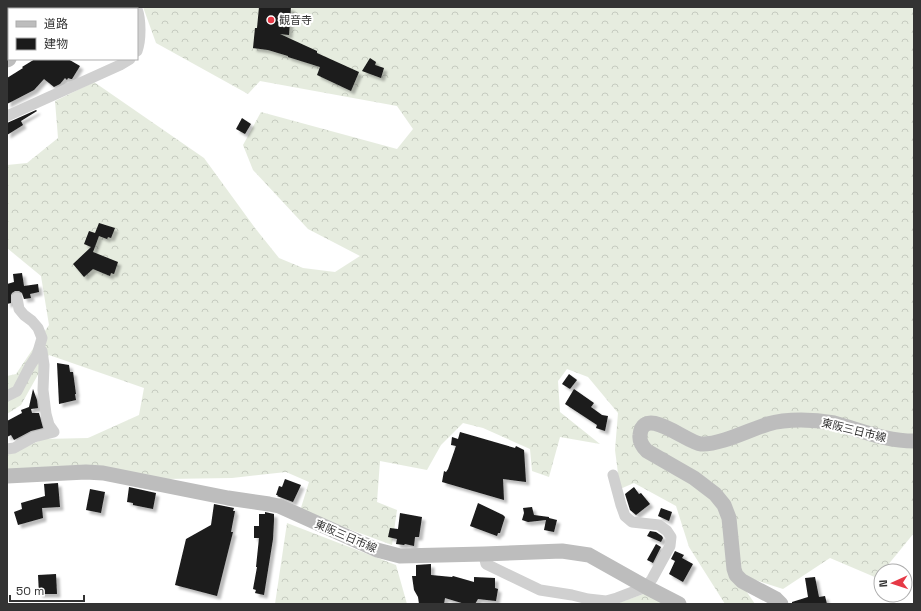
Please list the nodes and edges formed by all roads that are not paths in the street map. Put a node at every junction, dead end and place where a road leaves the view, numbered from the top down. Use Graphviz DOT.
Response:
graph roads {
  1 [pos="138,12"];
  2 [pos="138,43"];
  3 [pos="128,60"];
  4 [pos="7,116"];
  5 [pos="17,298"];
  6 [pos="39,350"];
  7 [pos="7,396"];
  8 [pos="914,441"];
  9 [pos="7,449"];
  10 [pos="613,475"];
  11 [pos="7,476"];
  12 [pos="484,554"];
  13 [pos="646,587"];
  14 [pos="679,604"];
  15 [pos="781,604"];
  1 -- 2 [label="street"];
  3 -- 4 [label="street"];
  5 -- 6 [label="street"];
  6 -- 7 [label="street"];
  6 -- 9 [label="street"];
  8 -- 15 [label="main road, 東阪三日市線"];
  10 -- 13 [label="street"];
  11 -- 12 [label="main road, 東阪三日市線"];
  12 -- 13 [label="main road, 東阪三日市線"];
  12 -- 13 [label="street"];
  13 -- 14 [label="main road, 東阪三日市線"];
}
